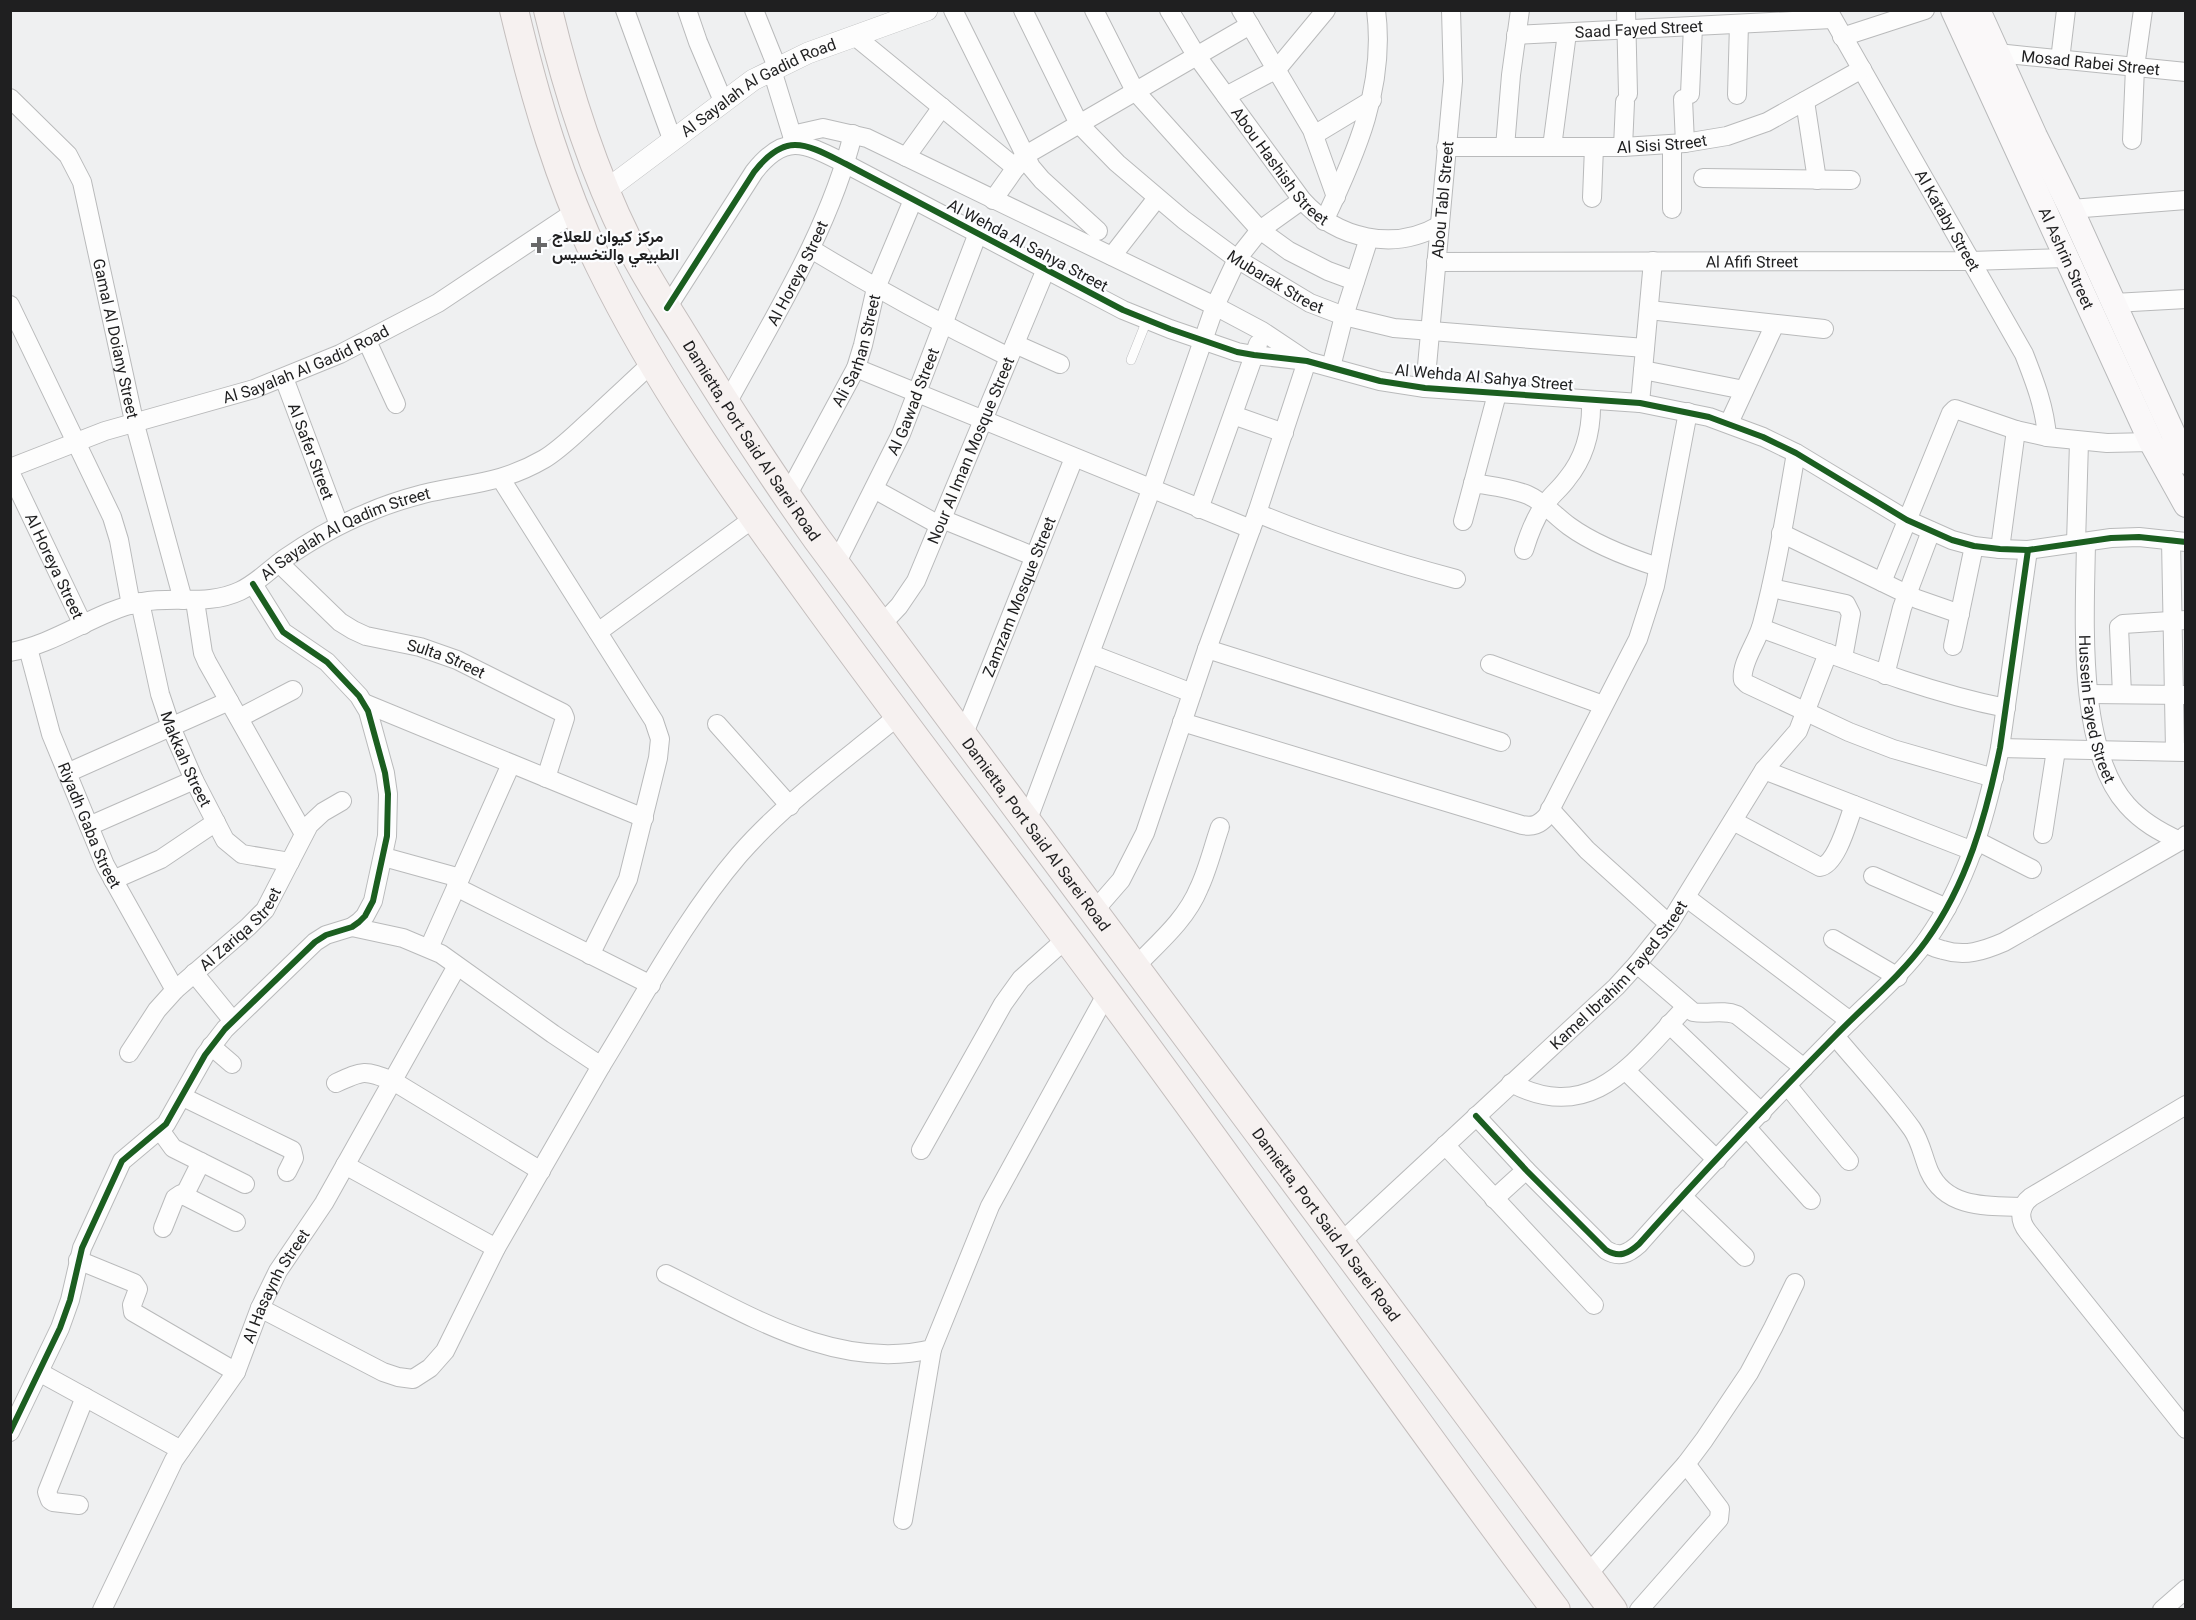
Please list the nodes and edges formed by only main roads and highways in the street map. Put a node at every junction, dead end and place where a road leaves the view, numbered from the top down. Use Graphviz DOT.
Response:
graph roads {
  1 [pos="514,10"];
  2 [pos="548,10"];
  3 [pos="1953,10"];
  4 [pos="1978,10"];
  5 [pos="2025,141"];
  6 [pos="2182,449"];
  7 [pos="757,453"];
  8 [pos="725,476"];
  9 [pos="2186,505"];
  10 [pos="794,506"];
  11 [pos="762,529"];
  12 [pos="1556,1610"];
  13 [pos="1613,1610"];
  1 -- 8 [label="highway"];
  2 -- 7 [label="highway, Damietta, Port Said Al Sarei Road"];
  3 -- 5 [label="main road, Al Ashrin Street"];
  4 -- 5 [label="main road, Al Ashrin Street"];
  5 -- 6 [label="main road, Al Ashrin Street"];
  5 -- 9 [label="main road, Al Ashrin Street"];
  7 -- 8 [label="highway"];
  7 -- 10 [label="highway, Damietta, Port Said Al Sarei Road"];
  8 -- 11 [label="highway"];
  10 -- 11 [label="highway"];
  10 -- 13 [label="highway, Damietta, Port Said Al Sarei Road"];
  11 -- 12 [label="highway"];
}
